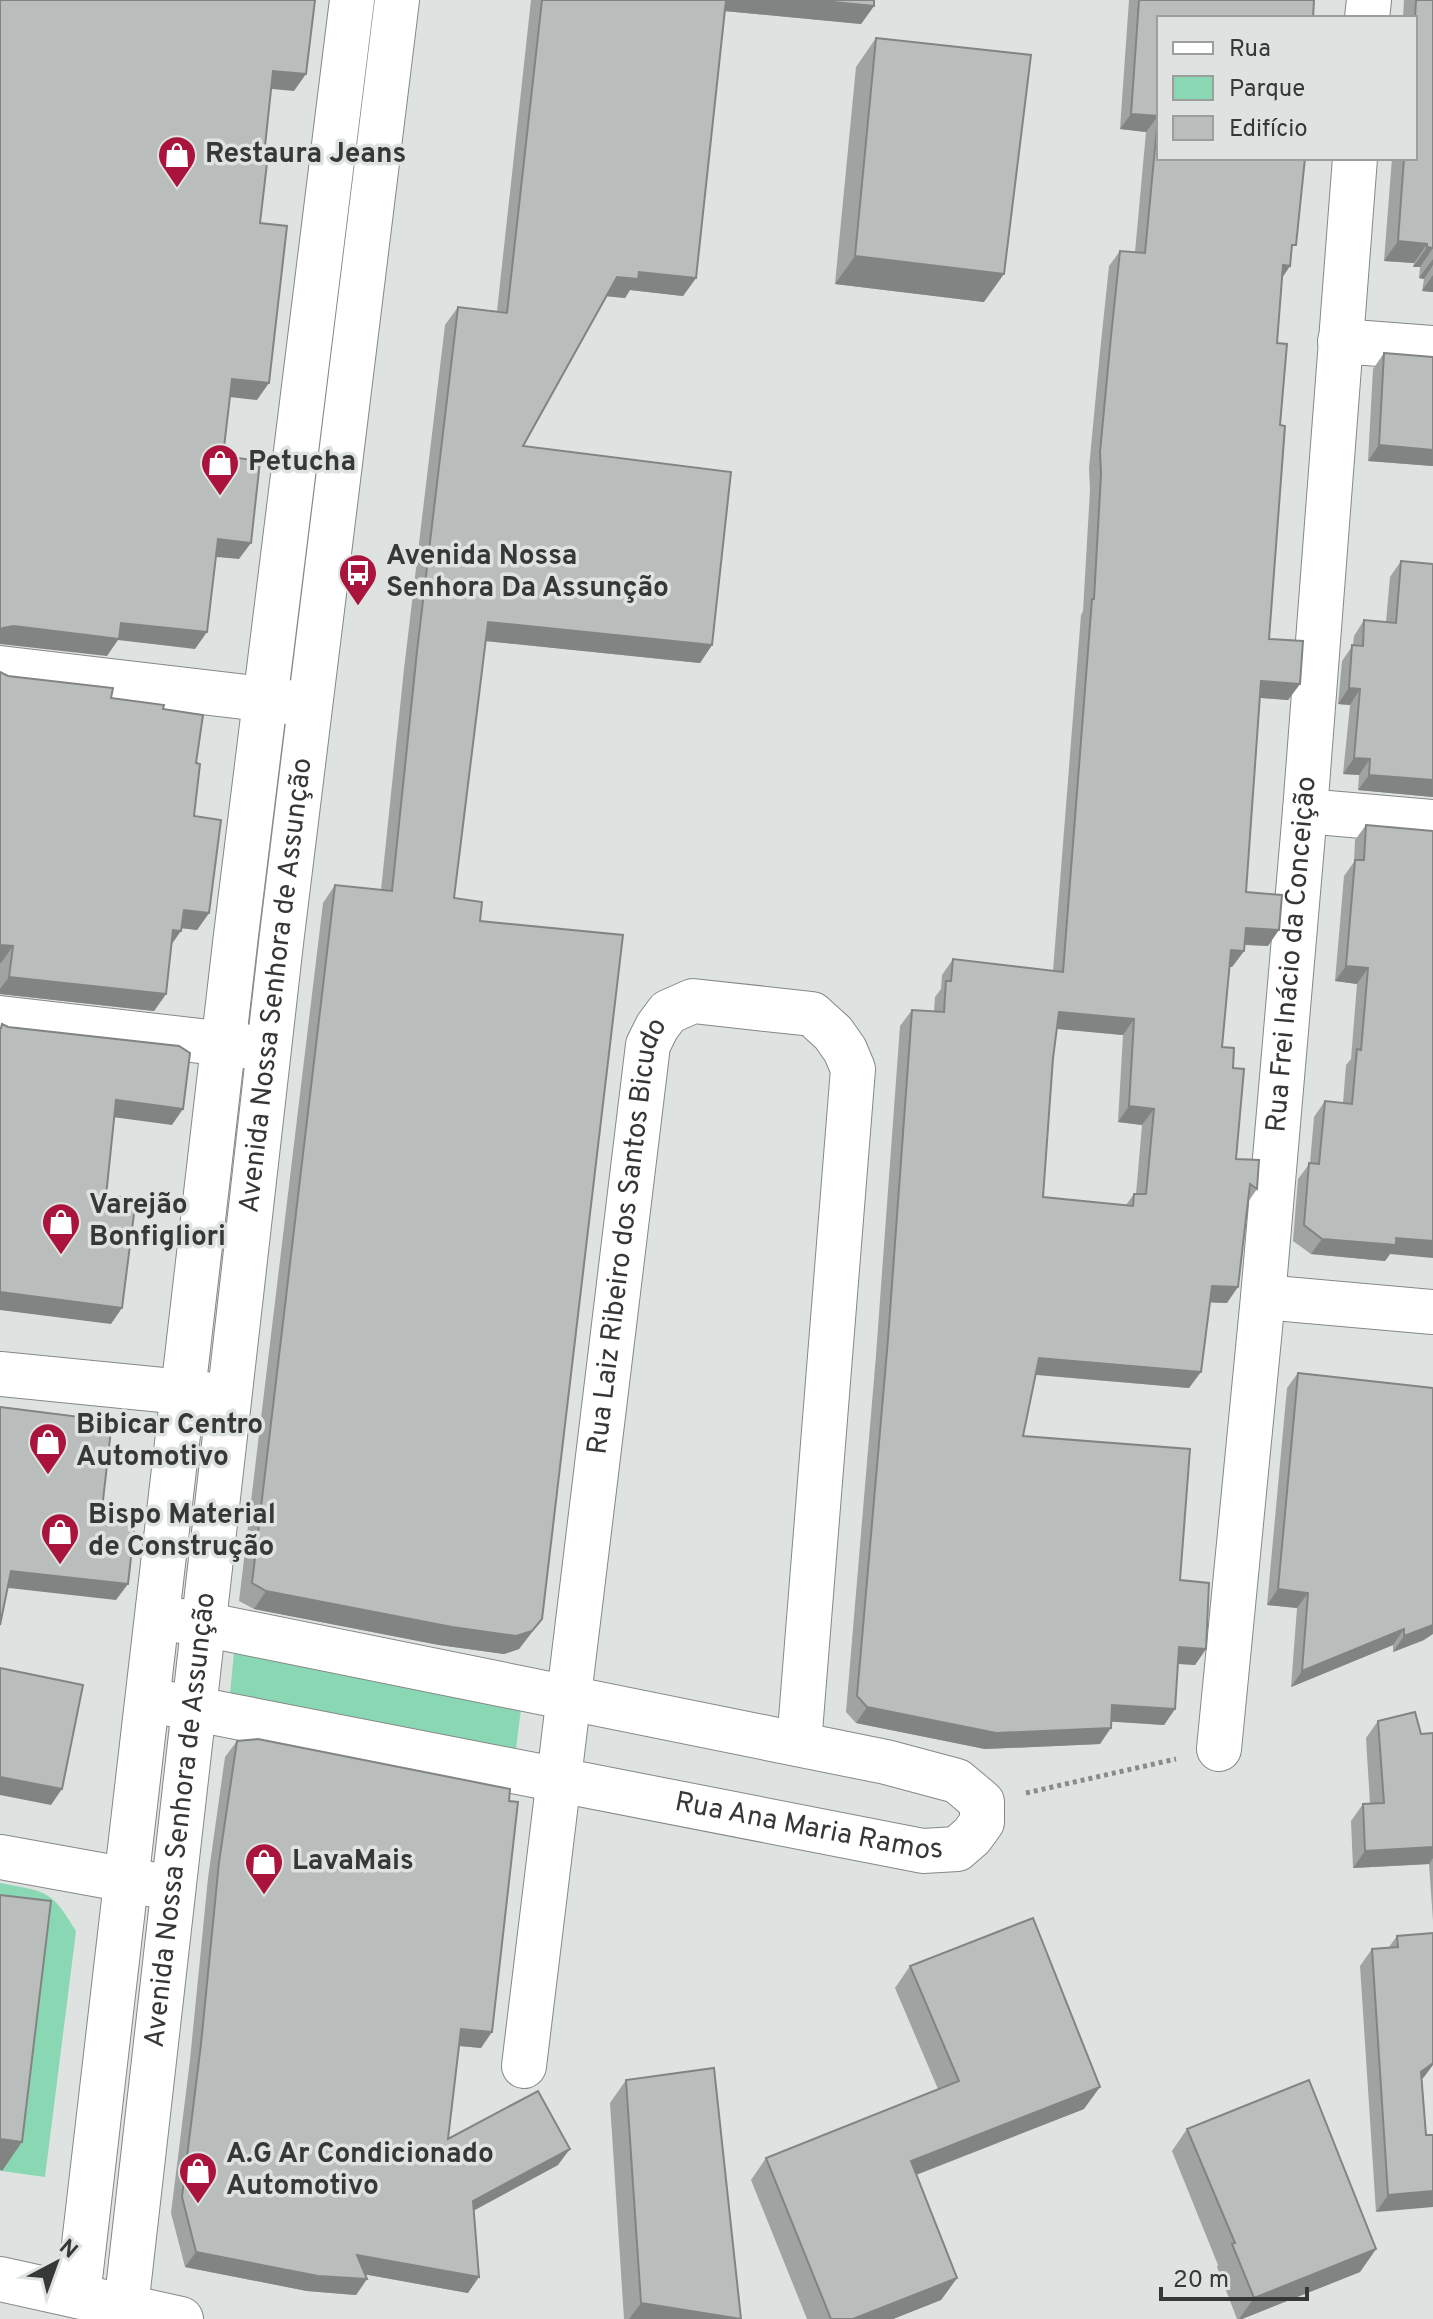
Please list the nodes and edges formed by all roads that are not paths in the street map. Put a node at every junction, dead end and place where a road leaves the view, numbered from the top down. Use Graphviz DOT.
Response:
graph roads {
  1 [pos="352,0"];
  2 [pos="397,0"];
  3 [pos="1355,160"];
  4 [pos="1340,341"];
  5 [pos="1433,348"];
  6 [pos="0,668"];
  7 [pos="265,700"];
  8 [pos="310,705"];
  9 [pos="1305,811"];
  10 [pos="1433,822"];
  11 [pos="0,1018"];
  12 [pos="223,1044"];
  13 [pos="268,1049"];
  14 [pos="1263,1297"];
  15 [pos="1433,1312"];
  16 [pos="0,1374"];
  17 [pos="183,1393"];
  18 [pos="229,1397"];
  19 [pos="157,1618"];
  20 [pos="203,1624"];
  21 [pos="569,1697"];
  22 [pos="147,1700"];
  23 [pos="193,1709"];
  24 [pos="799,1744"];
  25 [pos="1219,1749"];
  26 [pos="559,1779"];
  27 [pos="0,1857"];
  28 [pos="126,1880"];
  29 [pos="174,1888"];
  30 [pos="524,2066"];
  31 [pos="0,2279"];
  32 [pos="78,2296"];
  33 [pos="126,2307"];
  34 [pos="181,2319"];
  1 -- 7 [label="street, Avenida Nossa Senhora de Assunção"];
  2 -- 8 [label="street, Avenida Nossa Senhora de Assunção"];
  3 -- 4 [label="street, Rua Frei Inácio da Conceição"];
  4 -- 5 [label="street"];
  4 -- 9 [label="street, Rua Frei Inácio da Conceição"];
  6 -- 7 [label="street"];
  7 -- 8 [label="street"];
  7 -- 12 [label="street, Avenida Nossa Senhora de Assunção"];
  8 -- 13 [label="street, Avenida Nossa Senhora de Assunção"];
  9 -- 10 [label="street"];
  9 -- 14 [label="street, Rua Frei Inácio da Conceição"];
  11 -- 12 [label="street"];
  12 -- 13 [label="street"];
  12 -- 17 [label="street, Avenida Nossa Senhora de Assunção"];
  13 -- 18 [label="street, Avenida Nossa Senhora de Assunção"];
  14 -- 15 [label="street"];
  14 -- 25 [label="street, Rua Frei Inácio da Conceição"];
  16 -- 17 [label="street"];
  17 -- 18 [label="street"];
  17 -- 19 [label="street, Avenida Nossa Senhora de Assunção"];
  18 -- 20 [label="street, Avenida Nossa Senhora de Assunção"];
  19 -- 20 [label="street"];
  19 -- 22 [label="street, Avenida Nossa Senhora de Assunção"];
  20 -- 21 [label="street"];
  20 -- 23 [label="street, Avenida Nossa Senhora de Assunção"];
  21 -- 24 [label="street"];
  21 -- 24 [label="street, Rua Laiz Ribeiro dos Santos Bicudo"];
  21 -- 26 [label="street, Rua Laiz Ribeiro dos Santos Bicudo"];
  22 -- 23 [label="street, Rua Ana Maria Ramos"];
  22 -- 28 [label="street, Avenida Nossa Senhora de Assunção"];
  23 -- 26 [label="street, Rua Ana Maria Ramos"];
  23 -- 29 [label="street, Avenida Nossa Senhora de Assunção"];
  24 -- 26 [label="street, Rua Ana Maria Ramos"];
  26 -- 30 [label="street, Rua Laiz Ribeiro dos Santos Bicudo"];
  27 -- 28 [label="street"];
  28 -- 29 [label="street"];
  28 -- 32 [label="street, Avenida Nossa Senhora de Assunção"];
  29 -- 33 [label="street, Avenida Nossa Senhora de Assunção"];
  31 -- 32 [label="street"];
  32 -- 33 [label="street"];
  33 -- 34 [label="street"];
}
